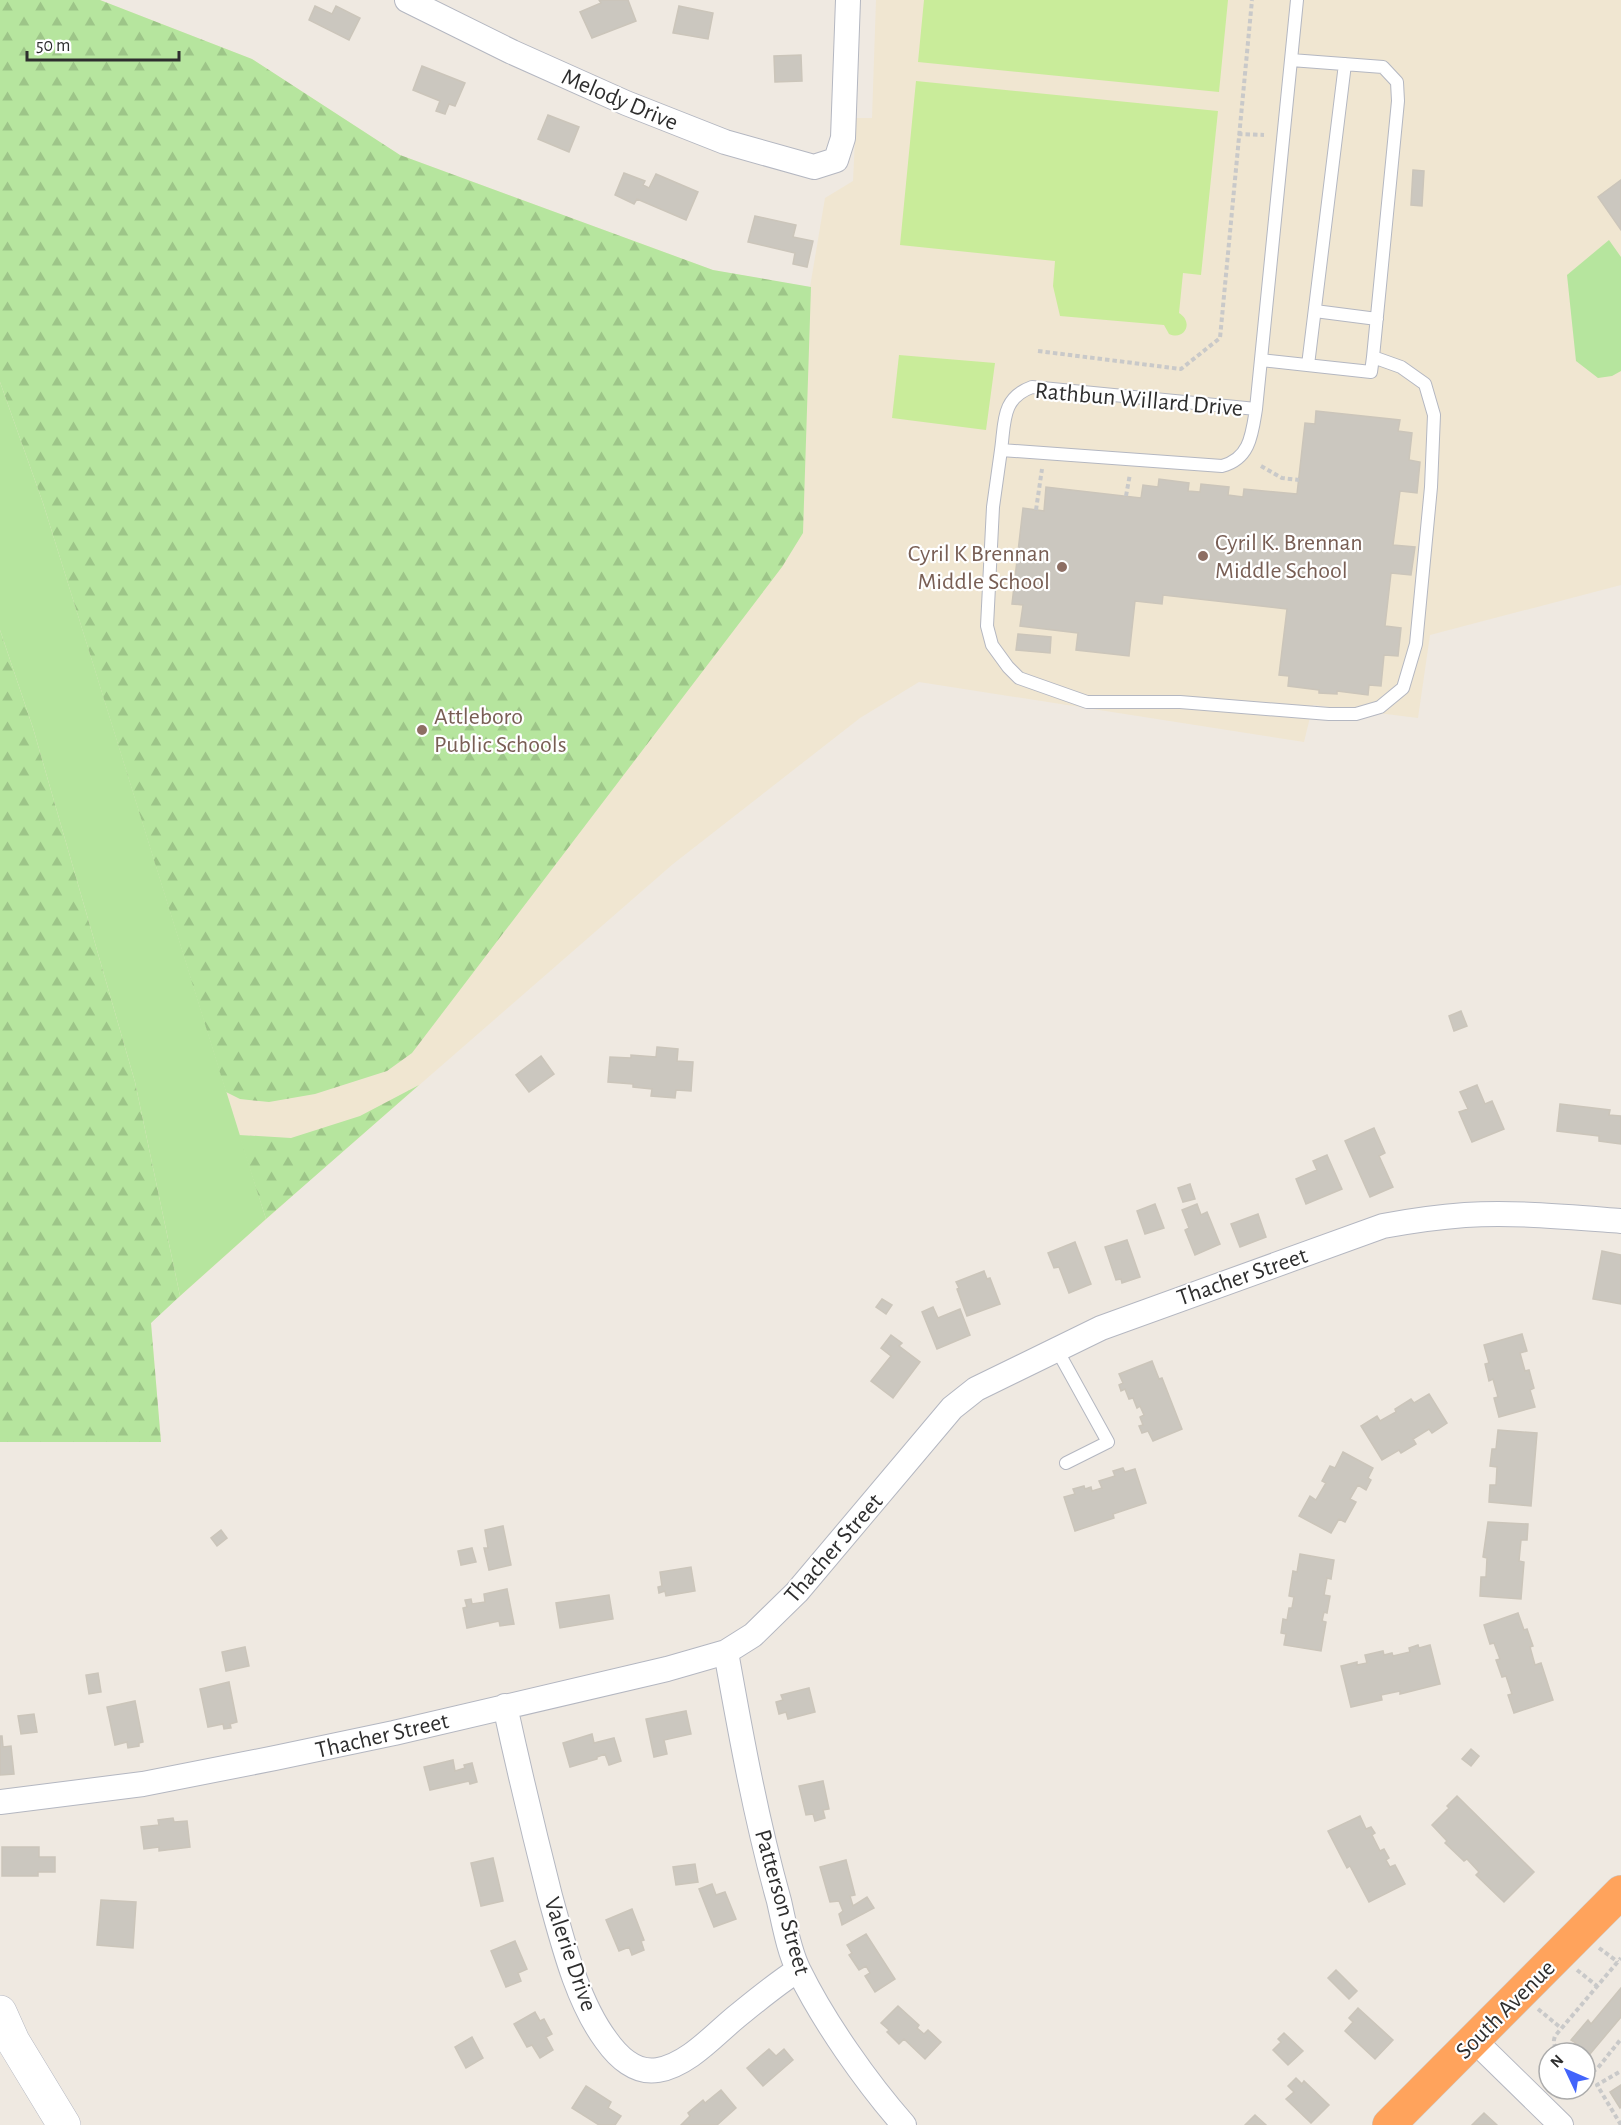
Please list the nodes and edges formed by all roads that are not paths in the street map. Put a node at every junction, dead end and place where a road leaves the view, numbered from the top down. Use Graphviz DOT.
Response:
graph roads {
  1 [pos="407,0"];
  2 [pos="848,0"];
  3 [pos="1297,0"];
  4 [pos="1291,60"];
  5 [pos="1345,64"];
  6 [pos="1314,312"];
  7 [pos="1377,319"];
  8 [pos="1373,357"];
  9 [pos="1261,360"];
  10 [pos="1308,365"];
  11 [pos="1256,409"];
  12 [pos="1001,450"];
  13 [pos="1621,1221"];
  14 [pos="1056,1348"];
  15 [pos="1066,1463"];
  16 [pos="726,1652"];
  17 [pos="506,1706"];
  18 [pos="0,1802"];
  19 [pos="1621,1892"];
  20 [pos="798,1970"];
  21 [pos="0,2012"];
  22 [pos="1474,2040"];
  23 [pos="64,2125"];
  24 [pos="904,2125"];
  25 [pos="1389,2125"];
  26 [pos="1561,2125"];
  1 -- 2 [label="street, Melody Drive"];
  3 -- 4 [label="lane, Rathbun Willard Drive"];
  4 -- 5 [label="lane"];
  4 -- 9 [label="lane, Rathbun Willard Drive"];
  5 -- 6 [label="lane"];
  5 -- 7 [label="lane"];
  6 -- 7 [label="lane"];
  6 -- 10 [label="lane"];
  7 -- 8 [label="lane"];
  8 -- 10 [label="lane"];
  8 -- 12 [label="lane"];
  9 -- 10 [label="lane"];
  9 -- 11 [label="lane, Rathbun Willard Drive"];
  11 -- 12 [label="lane, Rathbun Willard Drive"];
  11 -- 12 [label="lane, Rathbun Willard Drive"];
  13 -- 14 [label="street, Thacher Street"];
  14 -- 15 [label="lane"];
  14 -- 16 [label="street, Thacher Street"];
  16 -- 17 [label="street, Thacher Street"];
  16 -- 20 [label="street, Patterson Street"];
  17 -- 18 [label="street, Thacher Street"];
  17 -- 20 [label="street, Valerie Drive"];
  19 -- 22 [label="highway, South Avenue"];
  20 -- 24 [label="street, Patterson Street"];
  21 -- 23 [label="main road"];
  22 -- 25 [label="highway, South Avenue"];
  22 -- 26 [label="street"];
}
